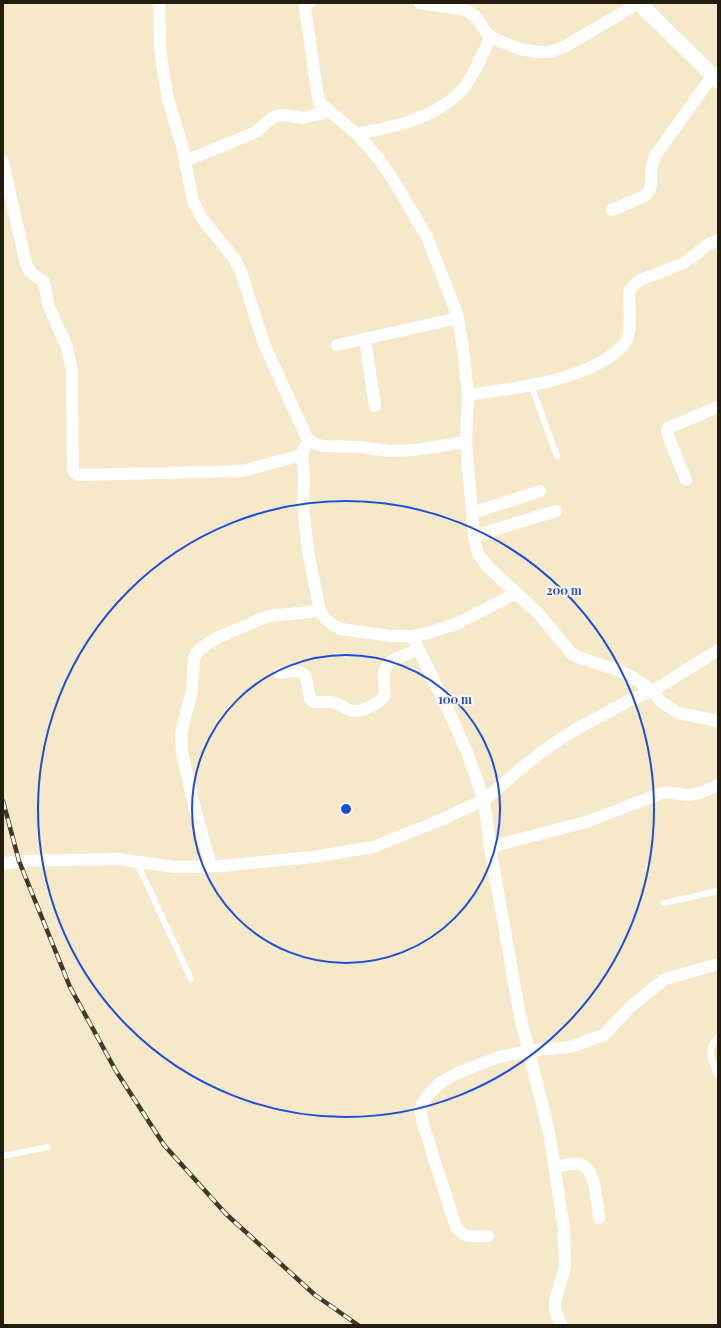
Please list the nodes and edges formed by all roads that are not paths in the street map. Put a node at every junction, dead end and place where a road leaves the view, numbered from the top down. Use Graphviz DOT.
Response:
graph roads {
  1 [pos="159,3"];
  2 [pos="309,3"];
  3 [pos="420,3"];
  4 [pos="639,3"];
  5 [pos="491,37"];
  6 [pos="715,78"];
  7 [pos="329,111"];
  8 [pos="357,134"];
  9 [pos="185,161"];
  10 [pos="3,162"];
  11 [pos="612,210"];
  12 [pos="718,240"];
  13 [pos="458,318"];
  14 [pos="365,339"];
  15 [pos="337,345"];
  16 [pos="531,385"];
  17 [pos="468,395"];
  18 [pos="375,406"];
  19 [pos="718,407"];
  20 [pos="307,438"];
  21 [pos="466,442"];
  22 [pos="302,455"];
  23 [pos="557,456"];
  24 [pos="686,480"];
  25 [pos="540,491"];
  26 [pos="556,511"];
  27 [pos="472,513"];
  28 [pos="474,536"];
  29 [pos="517,593"];
  30 [pos="320,611"];
  31 [pos="412,636"];
  32 [pos="419,650"];
  33 [pos="718,650"];
  34 [pos="280,673"];
  35 [pos="653,691"];
  36 [pos="718,721"];
  37 [pos="718,785"];
  38 [pos="484,800"];
  39 [pos="490,847"];
  40 [pos="136,861"];
  41 [pos="3,864"];
  42 [pos="211,867"];
  43 [pos="718,891"];
  44 [pos="664,903"];
  45 [pos="718,964"];
  46 [pos="191,979"];
  47 [pos="718,1038"];
  48 [pos="528,1051"];
  49 [pos="717,1074"];
  50 [pos="48,1147"];
  51 [pos="3,1156"];
  52 [pos="554,1166"];
  53 [pos="599,1218"];
  54 [pos="488,1236"];
  55 [pos="561,1325"];
  1 -- 9 [label="street"];
  2 -- 7 [label="street"];
  3 -- 5 [label="street"];
  4 -- 5 [label="street"];
  4 -- 6 [label="street"];
  5 -- 8 [label="street"];
  6 -- 11 [label="street"];
  7 -- 8 [label="street"];
  7 -- 9 [label="street"];
  8 -- 13 [label="street"];
  9 -- 20 [label="street"];
  10 -- 22 [label="street"];
  12 -- 16 [label="street"];
  13 -- 14 [label="street"];
  13 -- 17 [label="street"];
  14 -- 15 [label="street"];
  14 -- 18 [label="street"];
  16 -- 17 [label="street"];
  16 -- 23 [label="lane"];
  17 -- 21 [label="street"];
  19 -- 24 [label="street"];
  20 -- 21 [label="street"];
  20 -- 22 [label="street"];
  21 -- 27 [label="street"];
  22 -- 30 [label="street"];
  25 -- 27 [label="street"];
  26 -- 28 [label="street"];
  27 -- 28 [label="street"];
  28 -- 29 [label="street"];
  29 -- 31 [label="street"];
  29 -- 35 [label="street"];
  30 -- 31 [label="street"];
  30 -- 42 [label="street"];
  31 -- 32 [label="street"];
  32 -- 34 [label="street"];
  32 -- 38 [label="street"];
  33 -- 35 [label="street"];
  35 -- 36 [label="street"];
  35 -- 38 [label="street"];
  37 -- 39 [label="street"];
  38 -- 39 [label="street"];
  38 -- 42 [label="street"];
  39 -- 48 [label="street"];
  40 -- 41 [label="street"];
  40 -- 42 [label="street"];
  40 -- 46 [label="lane"];
  43 -- 44 [label="lane"];
  45 -- 48 [label="street"];
  47 -- 49 [label="lane"];
  48 -- 52 [label="street"];
  48 -- 54 [label="street"];
  50 -- 51 [label="lane"];
  52 -- 53 [label="street"];
  52 -- 55 [label="street"];
}
